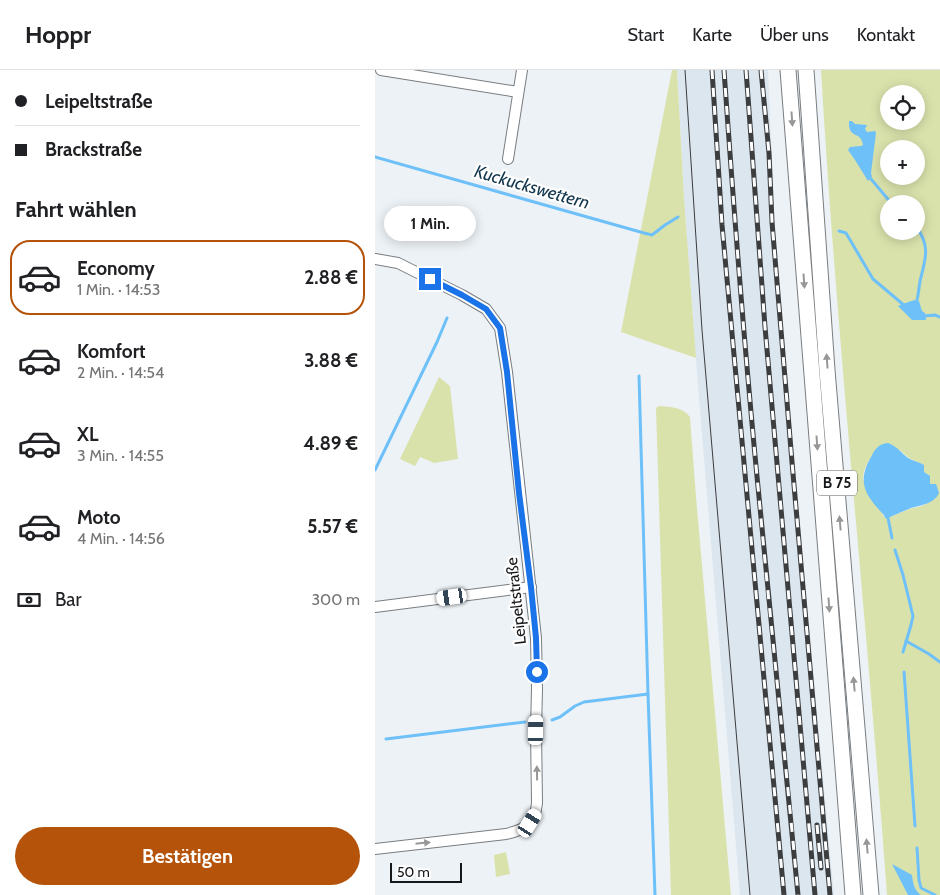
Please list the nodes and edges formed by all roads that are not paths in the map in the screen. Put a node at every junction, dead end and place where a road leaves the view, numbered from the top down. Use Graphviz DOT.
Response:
graph roads {
  1 [pos="381,70"];
  2 [pos="522,70"];
  3 [pos="788,70"];
  4 [pos="806,70"];
  5 [pos="518,92"];
  6 [pos="508,159"];
  7 [pos="375,259"];
  8 [pos="531,587"];
  9 [pos="375,607"];
  10 [pos="375,848"];
  11 [pos="853,895"];
  12 [pos="871,895"];
  1 -- 5 [label="street"];
  2 -- 5 [label="street"];
  3 -- 11 [label="highway, B 75, one-way"];
  12 -- 4 [label="highway, B 75, one-way"];
  5 -- 6 [label="street"];
  7 -- 8 [label="street, Leipeltstraße"];
  8 -- 9 [label="street"];
  10 -- 8 [label="street, Leipeltstraße, one-way"];
}
